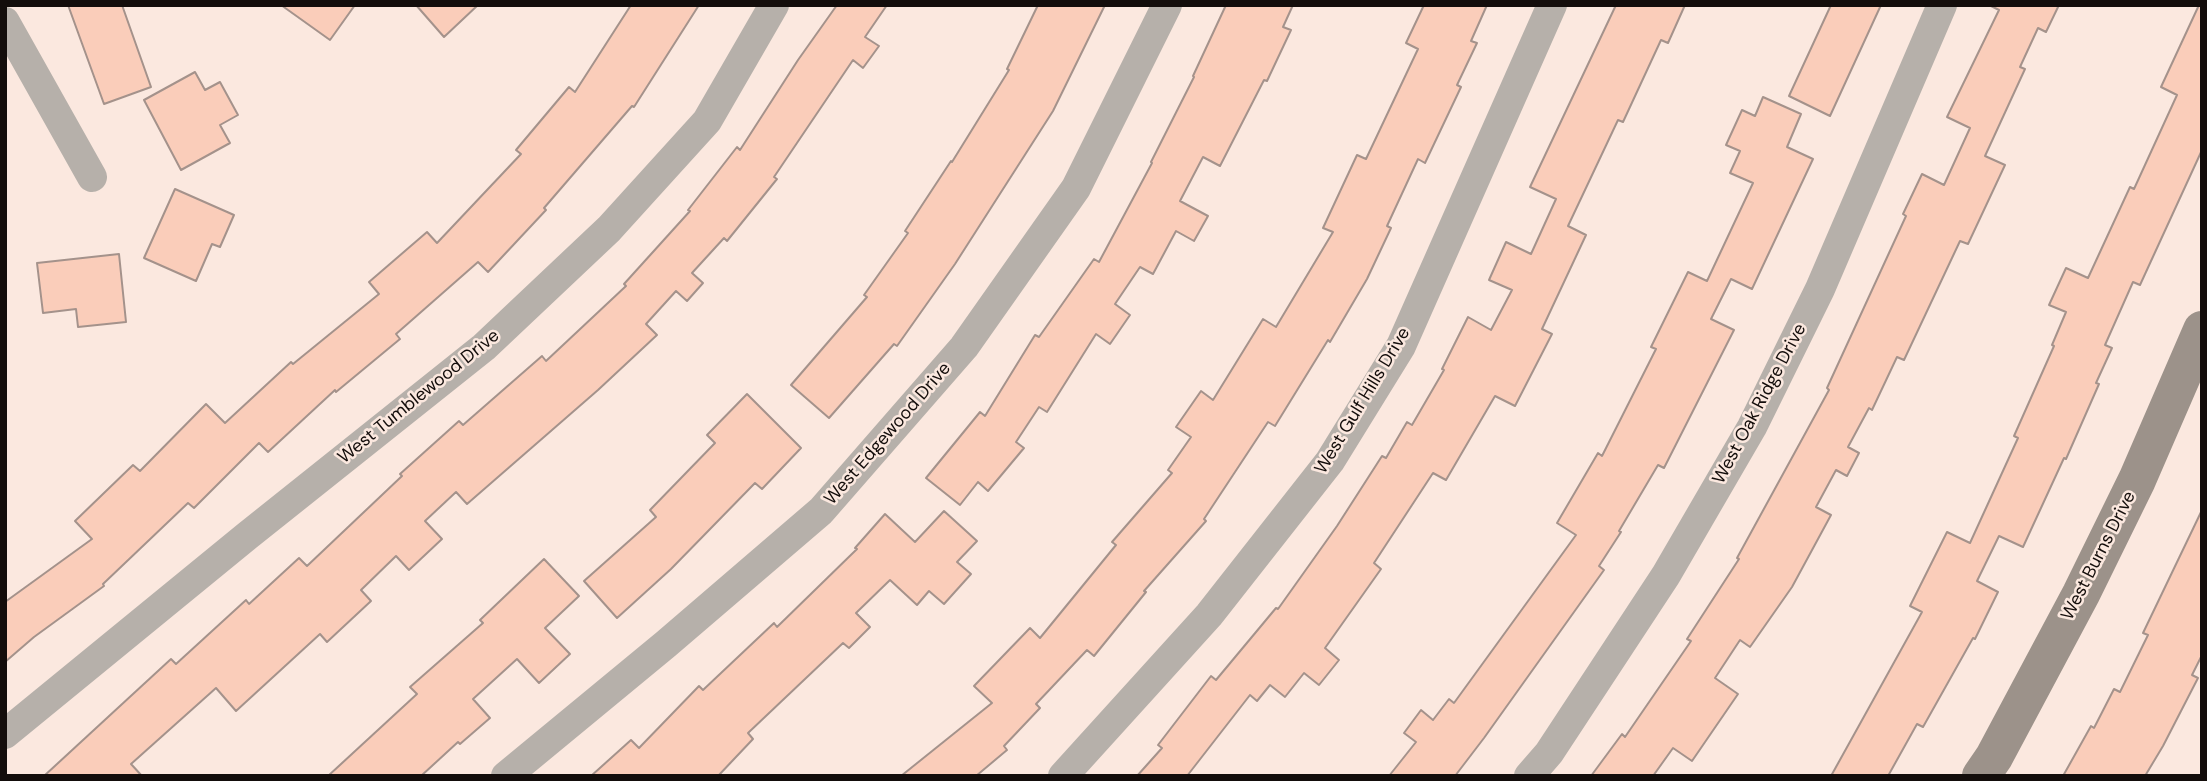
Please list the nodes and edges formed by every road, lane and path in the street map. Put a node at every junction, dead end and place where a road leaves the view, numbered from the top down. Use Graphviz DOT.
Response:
graph roads {
  1 [pos="775,5"];
  2 [pos="1167,5"];
  3 [pos="1552,5"];
  4 [pos="1942,5"];
  5 [pos="5,22"];
  6 [pos="92,177"];
  7 [pos="2202,330"];
  8 [pos="5,734"];
  9 [pos="506,776"];
  10 [pos="1063,776"];
  11 [pos="1529,776"];
  12 [pos="1981,776"];
  1 -- 8 [label="street, West Tumblewood Drive"];
  2 -- 9 [label="street, West Edgewood Drive"];
  3 -- 10 [label="street, West Gulf Hills Drive"];
  4 -- 11 [label="street, West Oak Ridge Drive"];
  5 -- 6 [label="street"];
  7 -- 12 [label="street, West Burns Drive"];
}
